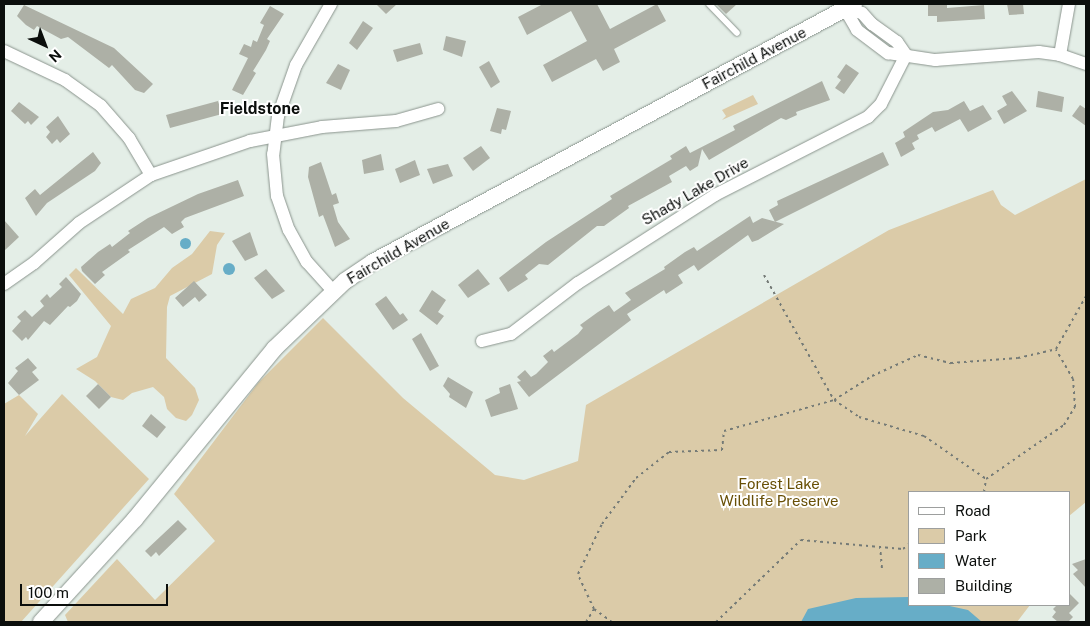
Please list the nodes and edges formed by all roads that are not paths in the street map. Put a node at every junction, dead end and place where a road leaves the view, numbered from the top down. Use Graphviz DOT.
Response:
graph roads {
  1 [pos="331,4"];
  2 [pos="709,4"];
  3 [pos="1069,4"];
  4 [pos="849,6"];
  5 [pos="737,33"];
  6 [pos="4,51"];
  7 [pos="906,54"];
  8 [pos="1060,55"];
  9 [pos="1086,64"];
  10 [pos="438,109"];
  11 [pos="276,135"];
  12 [pos="151,174"];
  13 [pos="4,284"];
  14 [pos="333,290"];
  15 [pos="482,341"];
  16 [pos="41,622"];
  1 -- 11 [label="street"];
  2 -- 5 [label="lane"];
  3 -- 8 [label="street"];
  4 -- 7 [label="street"];
  4 -- 14 [label="main road, Fairchild Avenue"];
  6 -- 12 [label="street"];
  7 -- 8 [label="street"];
  7 -- 15 [label="street, Shady Lake Drive"];
  8 -- 9 [label="street"];
  10 -- 11 [label="street"];
  11 -- 12 [label="street"];
  11 -- 14 [label="street"];
  12 -- 13 [label="street"];
  14 -- 16 [label="main road, Fairchild Avenue"];
}
